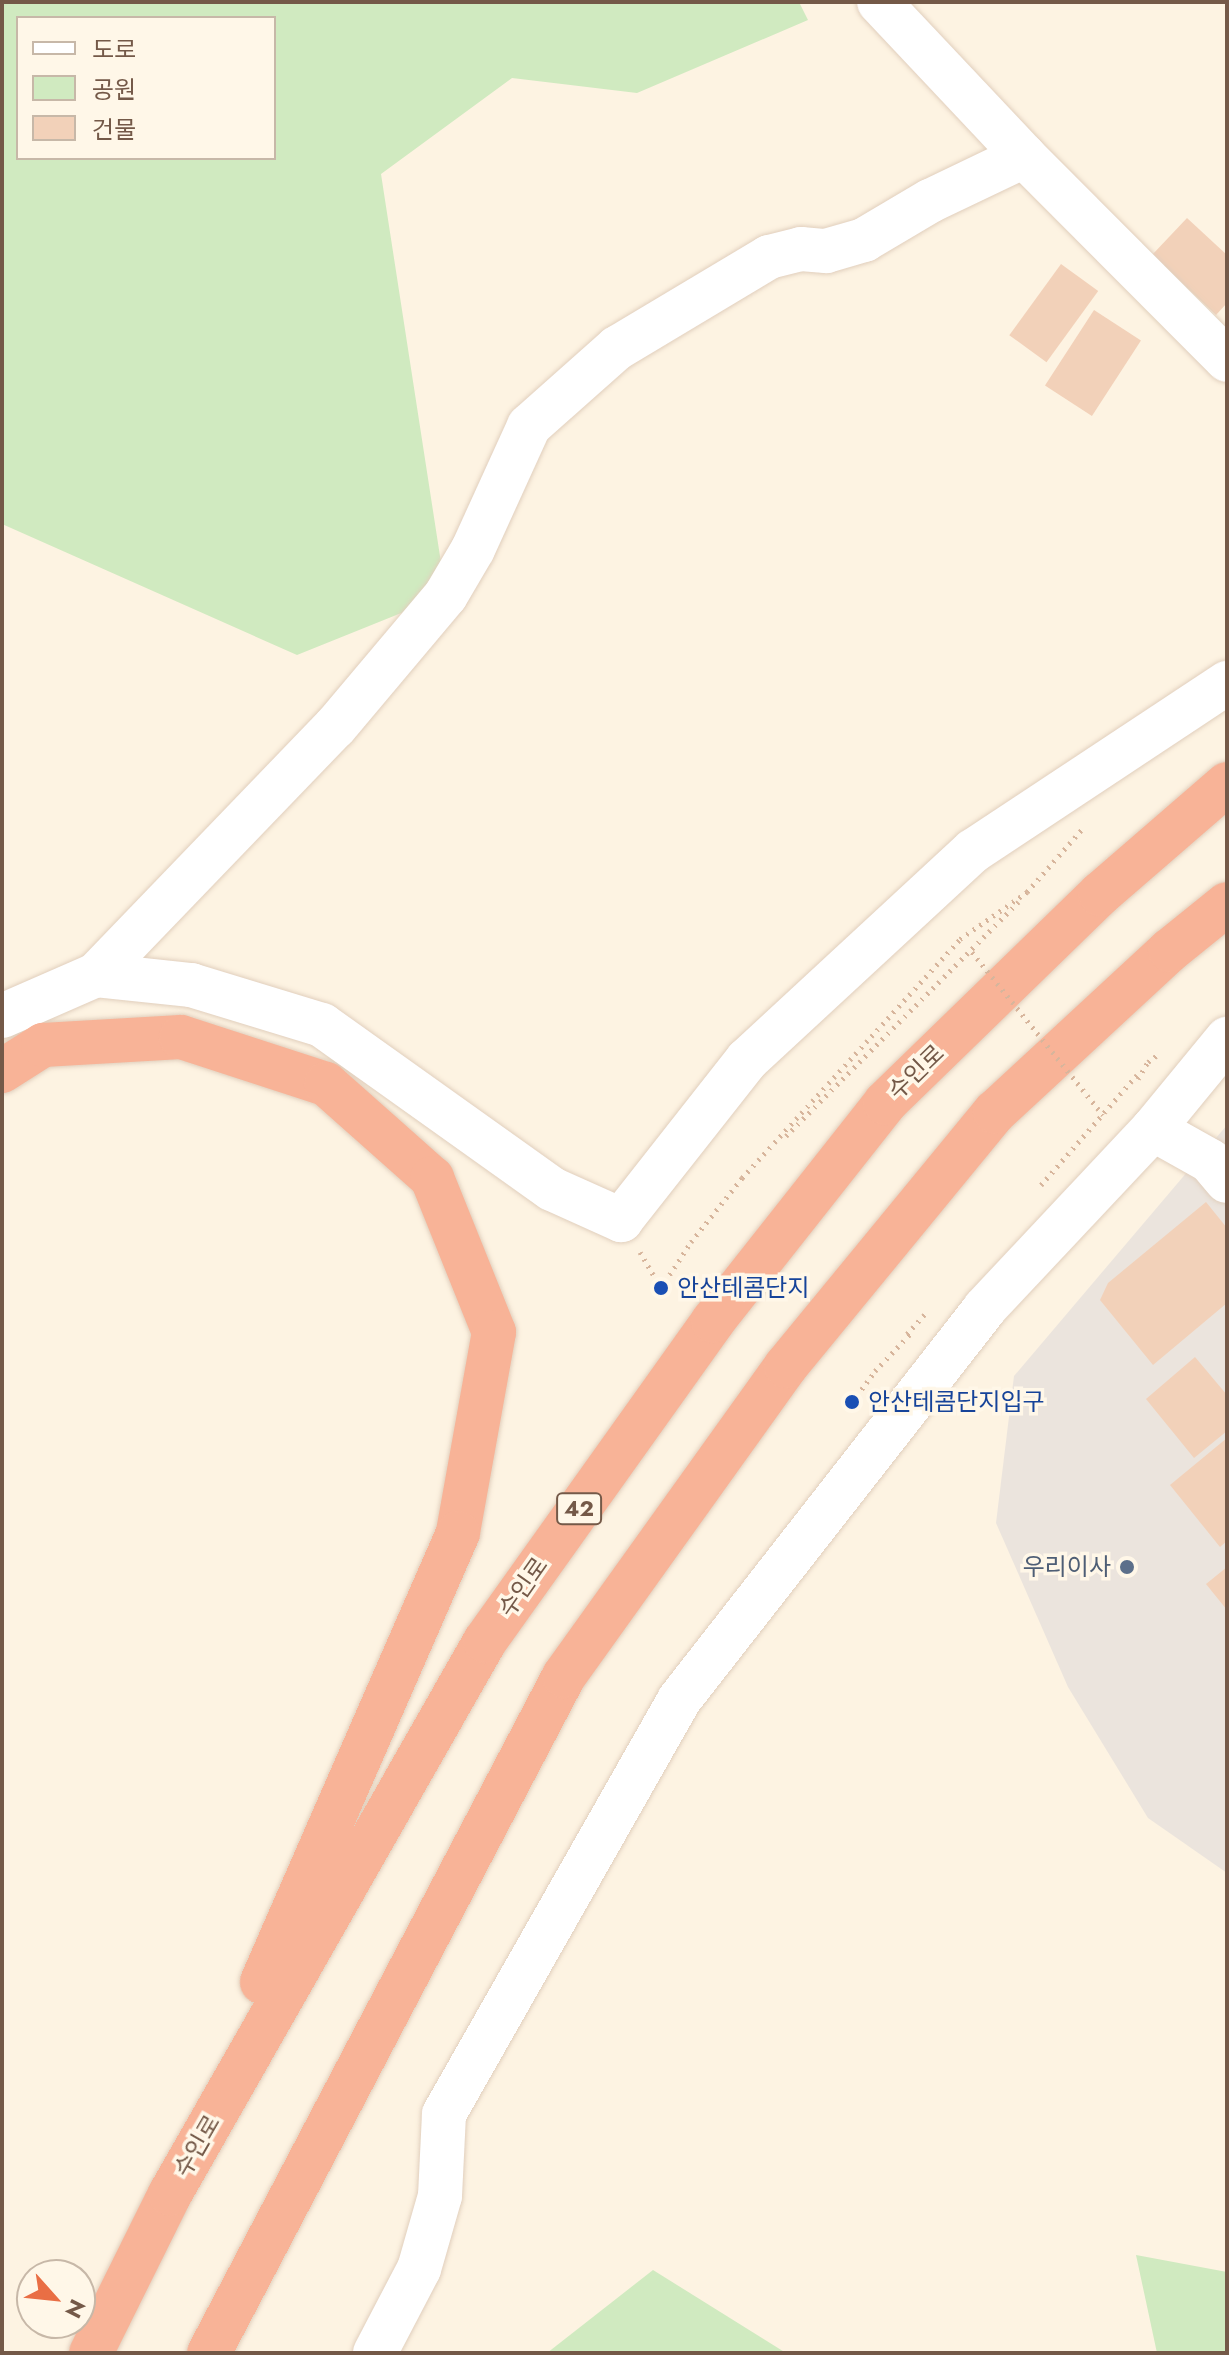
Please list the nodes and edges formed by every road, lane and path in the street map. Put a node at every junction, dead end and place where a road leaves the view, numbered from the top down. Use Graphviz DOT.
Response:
graph roads {
  1 [pos="879,2"];
  2 [pos="1024,156"];
  3 [pos="1227,360"];
  4 [pos="1227,683"];
  5 [pos="1227,784"];
  6 [pos="1085,824"];
  7 [pos="1027,892"];
  8 [pos="1227,904"];
  9 [pos="1227,925"];
  10 [pos="1170,950"];
  11 [pos="972,952"];
  12 [pos="96,975"];
  13 [pos="2,1016"];
  14 [pos="1227,1039"];
  15 [pos="1148,1062"];
  16 [pos="2,1071"];
  17 [pos="1153,1129"];
  18 [pos="742,1178"];
  19 [pos="1227,1181"];
  20 [pos="621,1220"];
  21 [pos="170,2194"];
  22 [pos="91,2353"];
  23 [pos="209,2353"];
  24 [pos="375,2353"];
  1 -- 2 [label="street"];
  2 -- 3 [label="street"];
  2 -- 12 [label="street"];
  4 -- 20 [label="street"];
  5 -- 21 [label="highway, 수인로 / 42"];
  6 -- 7 [label="path"];
  7 -- 11 [label="path"];
  7 -- 18 [label="path"];
  8 -- 10 [label="highway"];
  9 -- 10 [label="highway"];
  10 -- 23 [label="highway"];
  11 -- 15 [label="path, bridge"];
  11 -- 18 [label="path"];
  12 -- 13 [label="street"];
  12 -- 20 [label="street"];
  14 -- 17 [label="street"];
  16 -- 21 [label="highway"];
  17 -- 19 [label="street"];
  17 -- 24 [label="street"];
  18 -- 20 [label="path"];
  21 -- 22 [label="highway, 수인로 / 42"];
}
